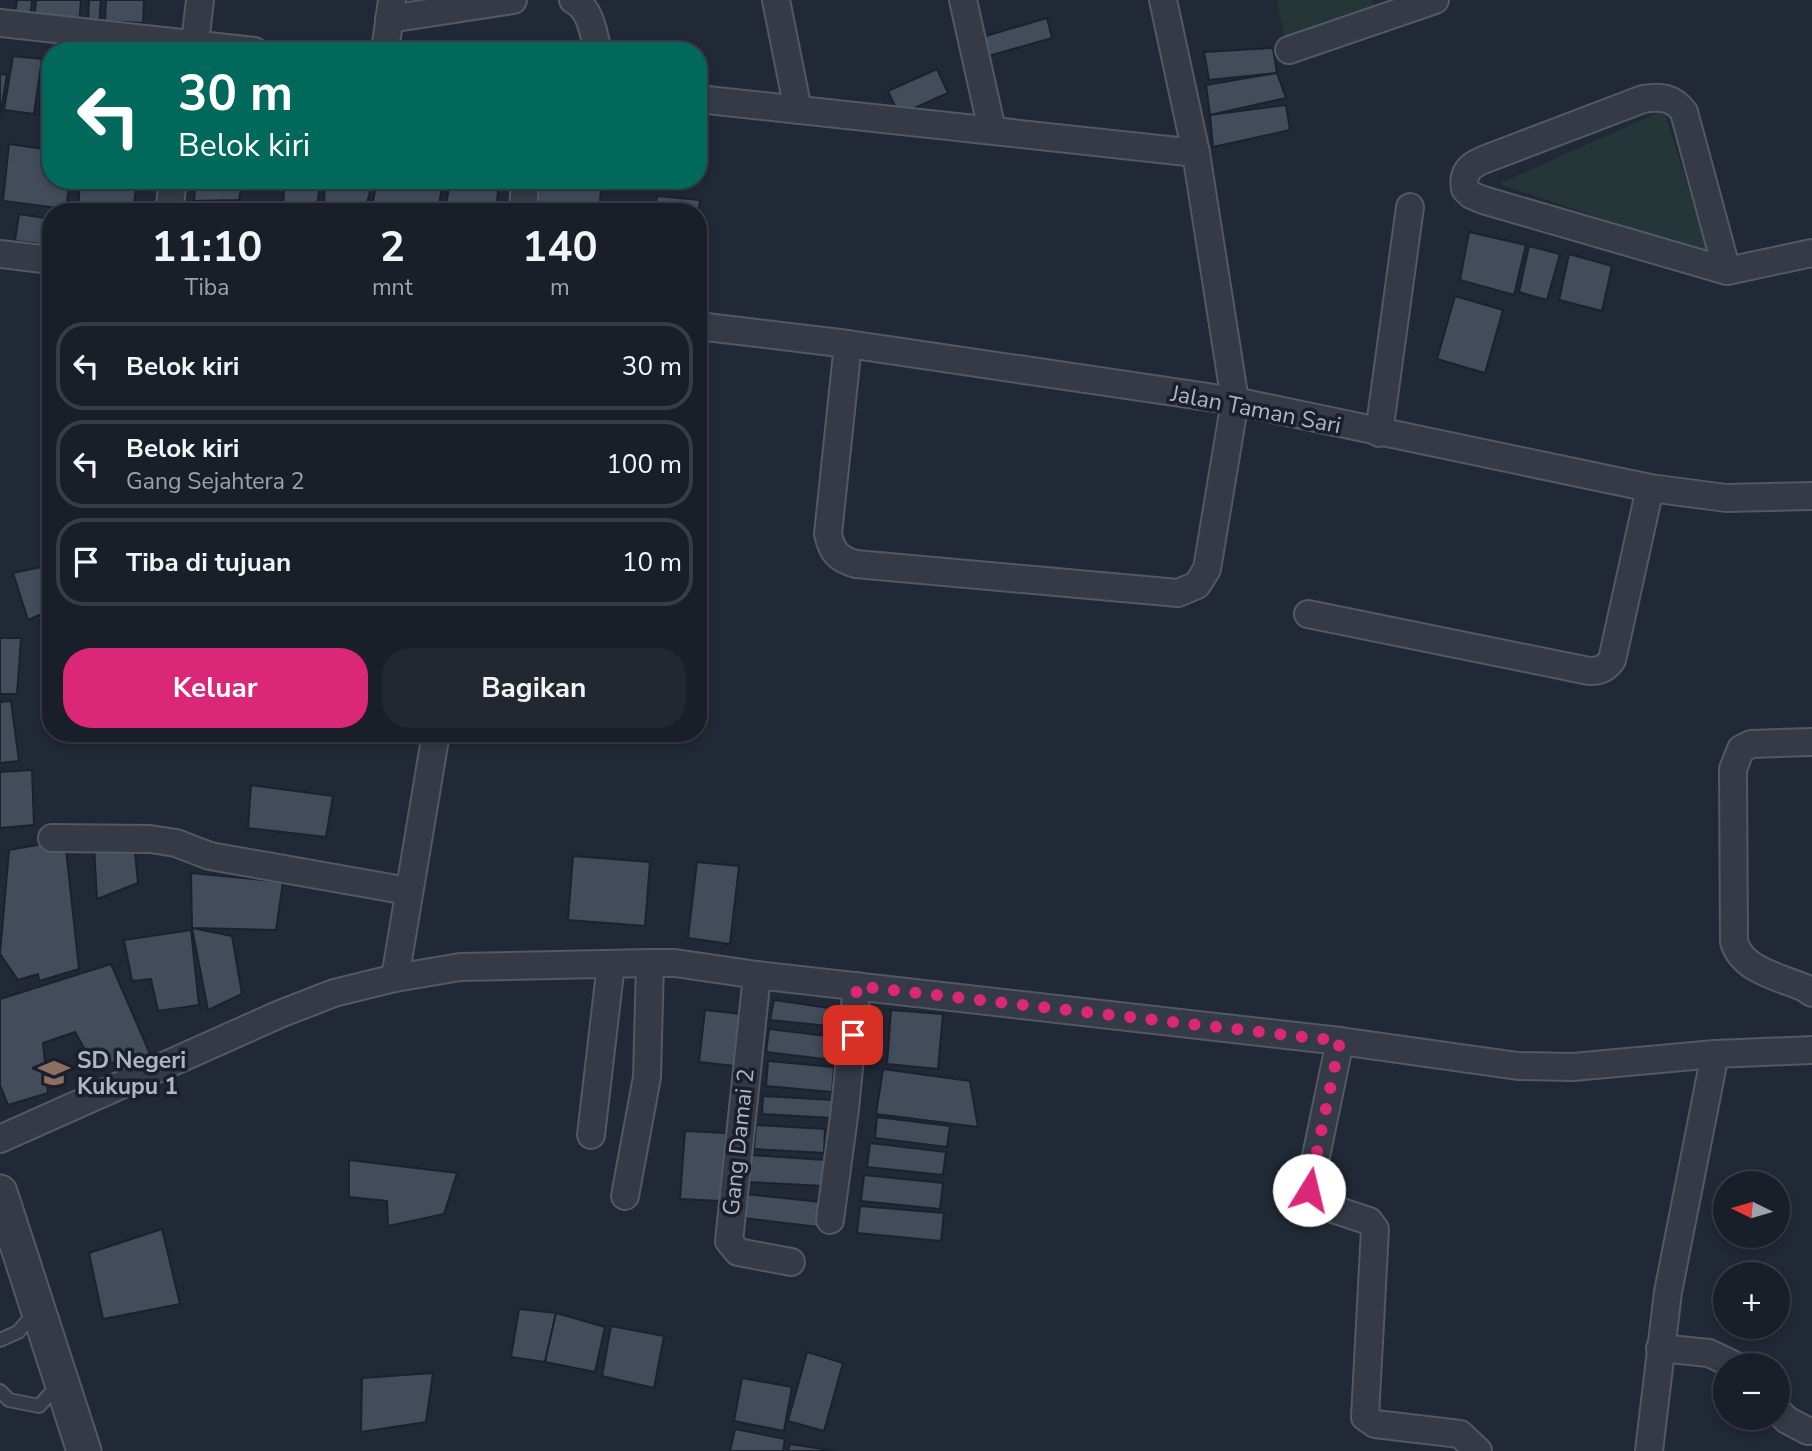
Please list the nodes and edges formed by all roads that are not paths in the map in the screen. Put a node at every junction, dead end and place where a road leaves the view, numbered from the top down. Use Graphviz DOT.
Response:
graph roads {
  1 [pos="200,0"];
  2 [pos="513,0"];
  3 [pos="573,0"];
  4 [pos="776,0"];
  5 [pos="963,0"];
  6 [pos="1163,0"];
  7 [pos="1435,0"];
  8 [pos="1389,7"];
  9 [pos="390,10"];
  10 [pos="8,16"];
  11 [pos="160,42"];
  12 [pos="196,42"];
  13 [pos="386,42"];
  14 [pos="596,42"];
  15 [pos="1289,50"];
  16 [pos="707,100"];
  17 [pos="798,110"];
  18 [pos="992,130"];
  19 [pos="1196,153"];
  20 [pos="1410,206"];
  21 [pos="1812,253"];
  22 [pos="0,254"];
  23 [pos="42,259"];
  24 [pos="1727,271"];
  25 [pos="707,327"];
  26 [pos="848,344"];
  27 [pos="1235,401"];
  28 [pos="1379,433"];
  29 [pos="1650,488"];
  30 [pos="1812,496"];
  31 [pos="1308,614"];
  32 [pos="434,742"];
  33 [pos="1812,742"];
  34 [pos="51,838"];
  35 [pos="408,891"];
  36 [pos="650,963"];
  37 [pos="611,964"];
  38 [pos="757,975"];
  39 [pos="395,978"];
  40 [pos="857,986"];
  41 [pos="1812,993"];
  42 [pos="1340,1041"];
  43 [pos="1812,1050"];
  44 [pos="1714,1054"];
  45 [pos="591,1135"];
  46 [pos="0,1139"];
  47 [pos="0,1192"];
  48 [pos="625,1196"];
  49 [pos="830,1220"];
  50 [pos="792,1262"];
  51 [pos="38,1308"];
  52 [pos="0,1340"];
  53 [pos="1660,1349"];
  54 [pos="1713,1355"];
  55 [pos="61,1380"];
  56 [pos="0,1391"];
  57 [pos="1790,1422"];
  58 [pos="1808,1431"];
  59 [pos="84,1451"];
  60 [pos="1478,1451"];
  61 [pos="1649,1451"];
  1 -- 12 [label="street"];
  2 -- 9 [label="street"];
  3 -- 14 [label="street"];
  4 -- 17 [label="street"];
  5 -- 18 [label="street"];
  6 -- 19 [label="street"];
  7 -- 8 [label="street"];
  8 -- 15 [label="street"];
  9 -- 13 [label="street"];
  10 -- 11 [label="street"];
  16 -- 17 [label="street"];
  17 -- 18 [label="street"];
  18 -- 19 [label="street"];
  19 -- 27 [label="street"];
  20 -- 28 [label="street"];
  21 -- 24 [label="street"];
  22 -- 23 [label="street"];
  24 -- 24 [label="street"];
  25 -- 26 [label="street, Jalan Taman Sari"];
  26 -- 27 [label="street, Jalan Taman Sari"];
  26 -- 27 [label="street"];
  27 -- 28 [label="street, Jalan Taman Sari"];
  28 -- 29 [label="street, Jalan Taman Sari"];
  29 -- 30 [label="street, Jalan Taman Sari"];
  29 -- 31 [label="street"];
  32 -- 35 [label="street"];
  33 -- 41 [label="street"];
  34 -- 35 [label="street"];
  35 -- 39 [label="street"];
  36 -- 37 [label="street"];
  36 -- 38 [label="street"];
  36 -- 48 [label="street"];
  37 -- 39 [label="street"];
  37 -- 45 [label="street"];
  38 -- 40 [label="street"];
  38 -- 50 [label="street, Gang Damai 2"];
  39 -- 46 [label="street"];
  40 -- 42 [label="street"];
  40 -- 49 [label="street"];
  42 -- 44 [label="street"];
  42 -- 60 [label="street"];
  43 -- 44 [label="street"];
  44 -- 53 [label="street"];
  47 -- 51 [label="street"];
  51 -- 52 [label="lane"];
  51 -- 55 [label="street"];
  53 -- 54 [label="street"];
  53 -- 61 [label="street"];
  55 -- 56 [label="lane"];
  55 -- 59 [label="street"];
  57 -- 58 [label="street"];
}
